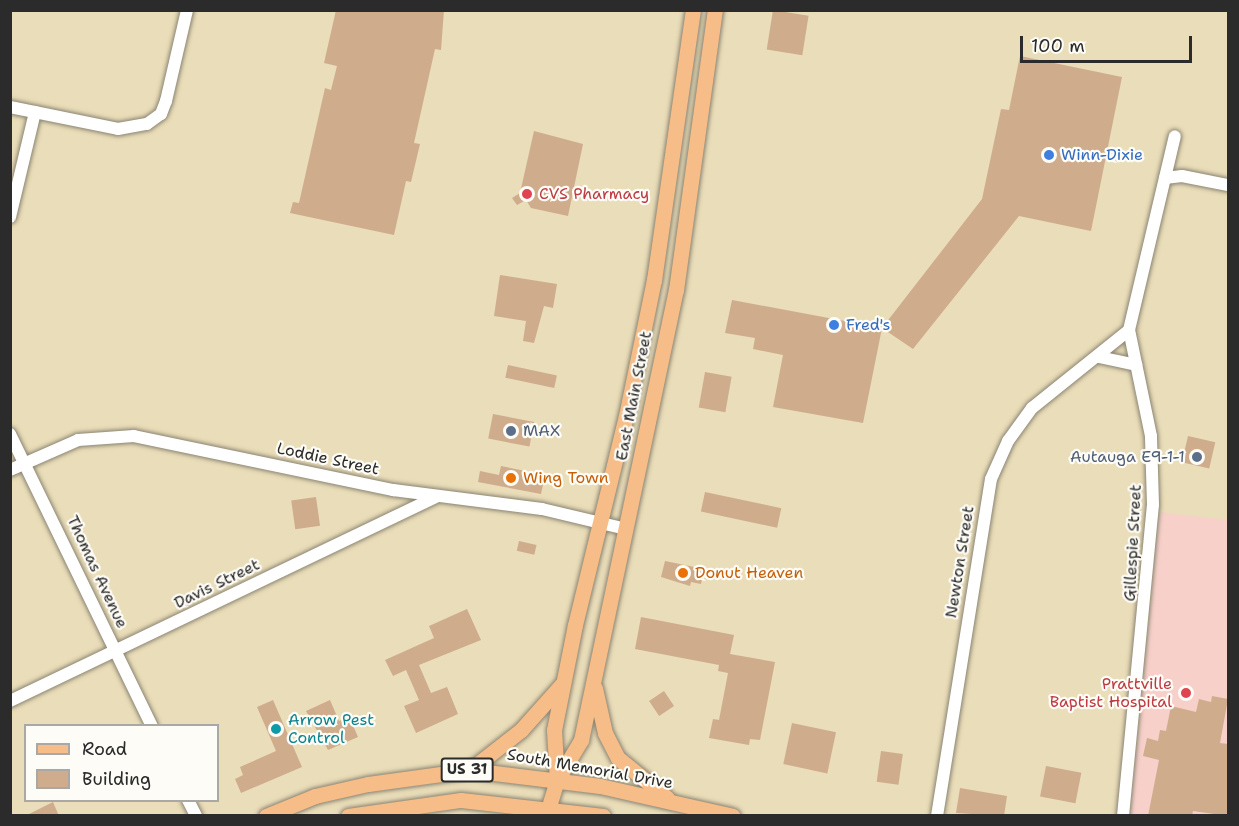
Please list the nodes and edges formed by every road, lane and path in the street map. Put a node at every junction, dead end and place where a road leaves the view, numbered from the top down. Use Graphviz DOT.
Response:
graph roads {
  1 [pos="187,10"];
  2 [pos="693,10"];
  3 [pos="716,10"];
  4 [pos="10,107"];
  5 [pos="35,112"];
  6 [pos="1175,136"];
  7 [pos="1166,178"];
  8 [pos="1228,185"];
  9 [pos="10,217"];
  10 [pos="1129,330"];
  11 [pos="1099,357"];
  12 [pos="1136,365"];
  13 [pos="10,434"];
  14 [pos="27,462"];
  15 [pos="10,470"];
  16 [pos="437,496"];
  17 [pos="599,523"];
  18 [pos="626,529"];
  19 [pos="116,651"];
  20 [pos="593,673"];
  21 [pos="563,683"];
  22 [pos="10,701"];
  23 [pos="151,724"];
  24 [pos="470,770"];
  25 [pos="557,780"];
  26 [pos="672,801"];
  27 [pos="189,802"];
  28 [pos="485,802"];
  29 [pos="547,811"];
  30 [pos="196,816"];
  31 [pos="266,816"];
  32 [pos="348,816"];
  33 [pos="500,816"];
  34 [pos="603,816"];
  35 [pos="733,816"];
  36 [pos="937,816"];
  37 [pos="1124,816"];
  1 -- 5 [label="street"];
  2 -- 17 [label="main road, East Main Street"];
  3 -- 18 [label="main road, East Main Street"];
  4 -- 5 [label="street"];
  5 -- 9 [label="street"];
  6 -- 7 [label="street, Gillespie Street"];
  7 -- 8 [label="street"];
  7 -- 10 [label="street, Gillespie Street"];
  10 -- 11 [label="street, Newton Street"];
  10 -- 12 [label="street, Gillespie Street"];
  11 -- 12 [label="street"];
  11 -- 36 [label="street, Newton Street"];
  12 -- 37 [label="street, Gillespie Street"];
  13 -- 14 [label="street, Thomas Avenue"];
  14 -- 15 [label="street, Loddie Street"];
  14 -- 16 [label="street, Loddie Street"];
  14 -- 19 [label="street, Thomas Avenue"];
  16 -- 17 [label="street, Loddie Street"];
  16 -- 19 [label="street, Davis Street"];
  17 -- 18 [label="street, Loddie Street"];
  17 -- 21 [label="main road, East Main Street"];
  18 -- 20 [label="main road, East Main Street"];
  19 -- 22 [label="street, Davis Street"];
  19 -- 23 [label="street, Thomas Avenue"];
  20 -- 25 [label="main road, East Main Street"];
  20 -- 26 [label="main road"];
  21 -- 24 [label="main road"];
  21 -- 25 [label="main road, East Main Street"];
  24 -- 25 [label="main road, South Memorial Drive / US 31"];
  24 -- 31 [label="main road, South Memorial Drive / US 31"];
  25 -- 26 [label="main road, South Memorial Drive / US 31"];
  25 -- 29 [label="main road, East Main Street"];
  26 -- 35 [label="main road, South Memorial Drive / US 31"];
  27 -- 30 [label="street"];
  28 -- 29 [label="main road, US 31"];
  28 -- 32 [label="main road, US 31"];
  28 -- 33 [label="main road"];
  29 -- 34 [label="main road, US 31"];
}
